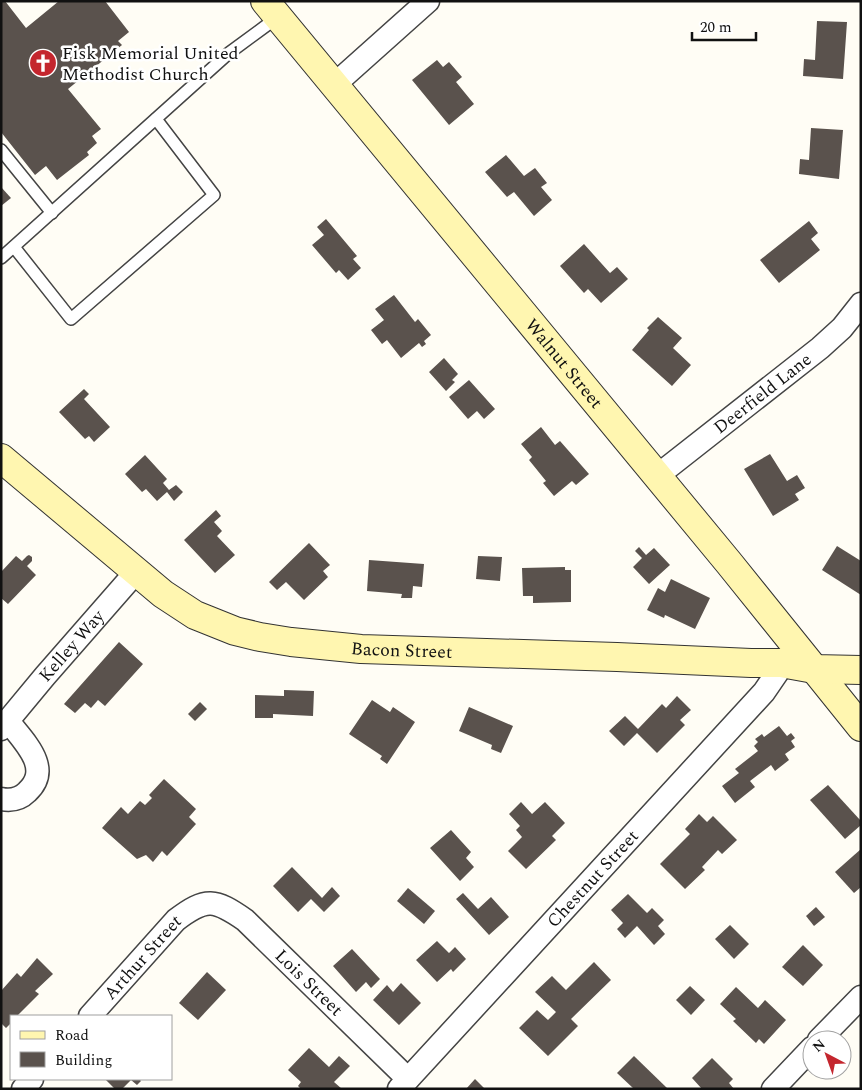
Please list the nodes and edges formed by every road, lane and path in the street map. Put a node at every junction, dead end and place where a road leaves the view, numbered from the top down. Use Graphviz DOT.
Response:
graph roads {
  1 [pos="428,1"];
  2 [pos="272,10"];
  3 [pos="334,85"];
  4 [pos="156,119"];
  5 [pos="1,150"];
  6 [pos="52,212"];
  7 [pos="14,247"];
  8 [pos="1,258"];
  9 [pos="861,304"];
  10 [pos="1,458"];
  11 [pos="657,476"];
  12 [pos="136,572"];
  13 [pos="781,663"];
  14 [pos="814,669"];
  15 [pos="861,670"];
  16 [pos="4,725"];
  17 [pos="860,725"];
  18 [pos="1,799"];
  19 [pos="201,904"];
  20 [pos="861,997"];
  21 [pos="91,1015"];
  22 [pos="829,1030"];
  23 [pos="802,1060"];
  24 [pos="31,1080"];
  25 [pos="404,1084"];
  26 [pos="781,1086"];
  27 [pos="22,1089"];
  1 -- 3 [label="street"];
  2 -- 3 [label="street, Walnut Street"];
  2 -- 4 [label="lane"];
  3 -- 11 [label="street, Walnut Street"];
  4 -- 6 [label="lane"];
  4 -- 7 [label="lane"];
  5 -- 6 [label="lane"];
  6 -- 7 [label="lane"];
  7 -- 8 [label="lane"];
  9 -- 11 [label="street, Deerfield Lane"];
  10 -- 12 [label="street, Bacon Street"];
  11 -- 14 [label="street, Walnut Street"];
  12 -- 13 [label="street, Bacon Street"];
  12 -- 16 [label="street, Kelley Way"];
  13 -- 14 [label="street, Bacon Street"];
  13 -- 25 [label="street, Chestnut Street"];
  14 -- 15 [label="street, Bacon Street"];
  14 -- 17 [label="street, Walnut Street"];
  16 -- 18 [label="street, Kelley Way"];
  19 -- 21 [label="street, Arthur Street"];
  19 -- 25 [label="street, Lois Street"];
  20 -- 22 [label="street"];
  23 -- 26 [label="street"];
  24 -- 27 [label="street"];
}
